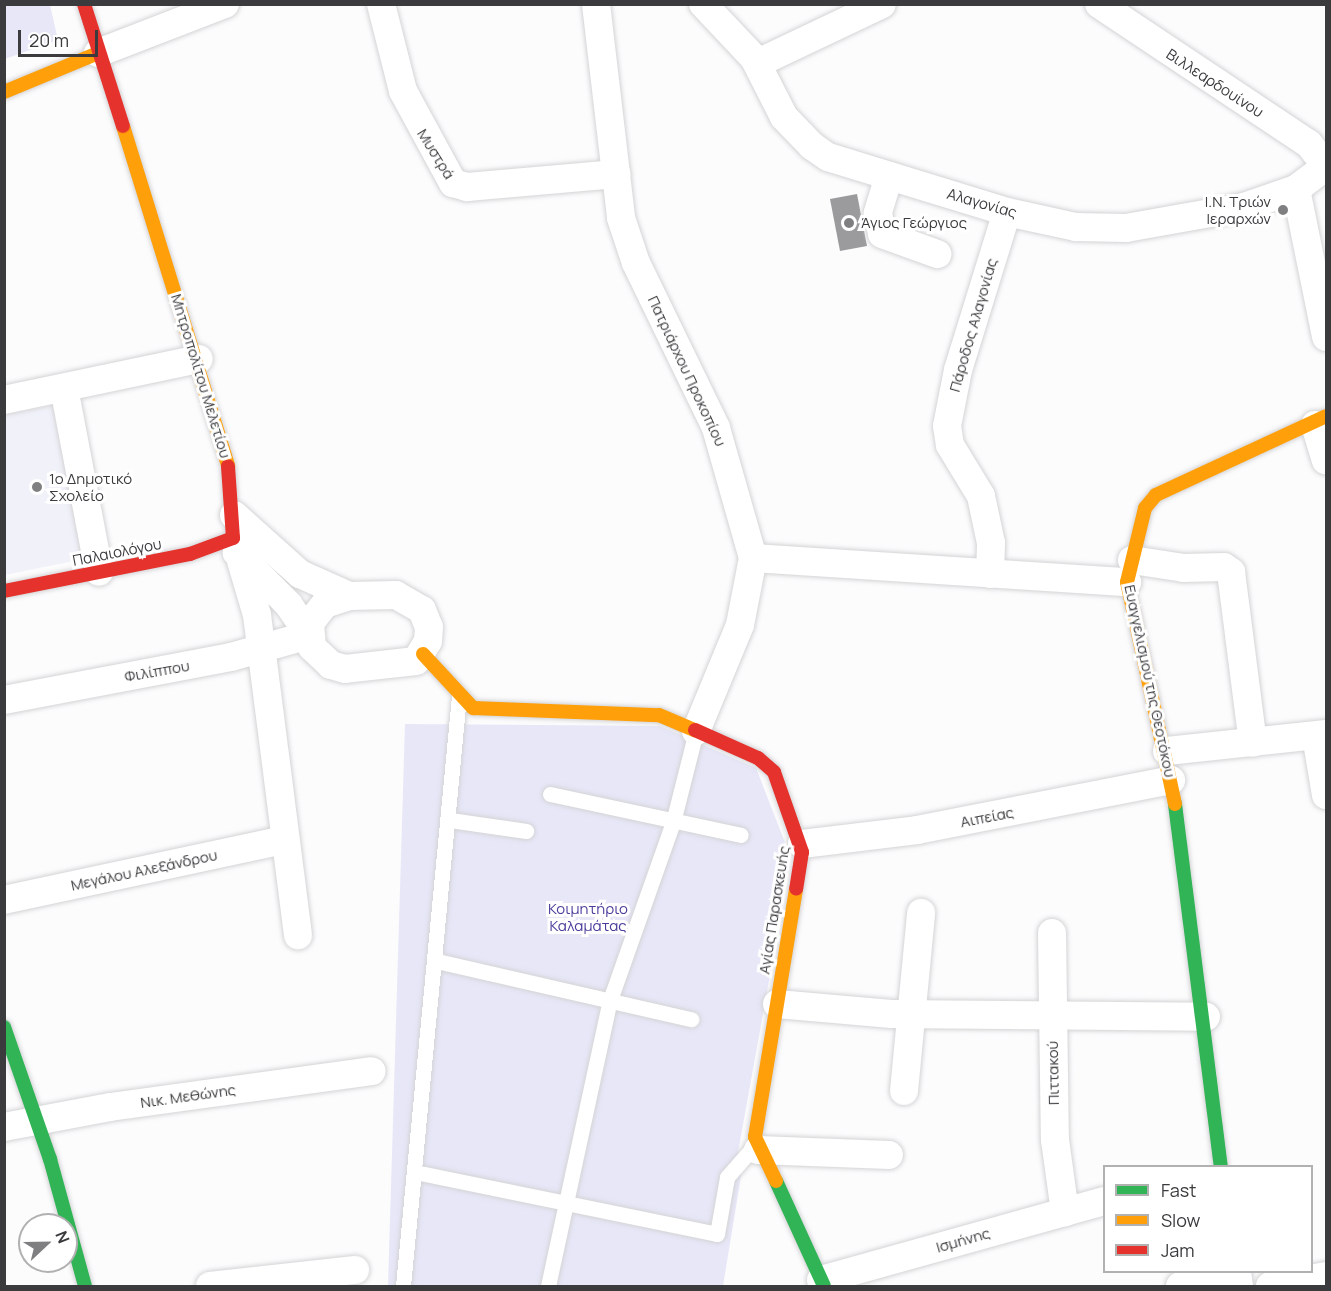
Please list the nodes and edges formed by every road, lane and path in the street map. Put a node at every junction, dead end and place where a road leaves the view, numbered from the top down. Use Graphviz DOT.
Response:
graph roads {
  1 [pos="84,4"];
  2 [pos="225,4"];
  3 [pos="381,4"];
  4 [pos="596,4"];
  5 [pos="703,4"];
  6 [pos="882,4"];
  7 [pos="1099,4"];
  8 [pos="98,53"];
  9 [pos="758,63"];
  10 [pos="4,92"];
  11 [pos="1326,166"];
  12 [pos="616,174"];
  13 [pos="889,176"];
  14 [pos="1296,189"];
  15 [pos="1007,212"];
  16 [pos="937,254"];
  17 [pos="1326,337"];
  18 [pos="199,359"];
  19 [pos="64,388"];
  20 [pos="4,400"];
  21 [pos="1321,420"];
  22 [pos="1326,460"];
  23 [pos="235,535"];
  24 [pos="753,558"];
  25 [pos="1130,571"];
  26 [pos="99,572"];
  27 [pos="990,574"];
  28 [pos="4,591"];
  29 [pos="349,596"];
  30 [pos="309,635"];
  31 [pos="262,646"];
  32 [pos="423,654"];
  33 [pos="459,696"];
  34 [pos="4,700"];
  35 [pos="696,731"];
  36 [pos="1321,735"];
  37 [pos="1254,742"];
  38 [pos="1167,751"];
  39 [pos="1171,780"];
  40 [pos="550,794"];
  41 [pos="1326,795"];
  42 [pos="450,820"];
  43 [pos="673,822"];
  44 [pos="526,831"];
  45 [pos="741,835"];
  46 [pos="284,840"];
  47 [pos="802,844"];
  48 [pos="4,900"];
  49 [pos="921,913"];
  50 [pos="1052,933"];
  51 [pos="298,935"];
  52 [pos="436,961"];
  53 [pos="610,1000"];
  54 [pos="777,1004"];
  55 [pos="912,1014"];
  56 [pos="1052,1017"];
  57 [pos="1206,1017"];
  58 [pos="692,1018"];
  59 [pos="4,1027"];
  60 [pos="372,1071"];
  61 [pos="904,1091"];
  62 [pos="37,1119"];
  63 [pos="4,1127"];
  64 [pos="757,1147"];
  65 [pos="889,1155"];
  66 [pos="1221,1165"];
  67 [pos="415,1173"];
  68 [pos="1103,1201"];
  69 [pos="566,1204"];
  70 [pos="1065,1212"];
  71 [pos="355,1270"];
  72 [pos="1219,1273"];
  73 [pos="1326,1276"];
  74 [pos="822,1283"];
  75 [pos="213,1286"];
  76 [pos="85,1287"];
  77 [pos="404,1287"];
  78 [pos="548,1287"];
  79 [pos="1180,1287"];
  80 [pos="1270,1287"];
  1 -- 8 [label="street, Μητροπολίτου Μελετίου"];
  2 -- 8 [label="street"];
  3 -- 12 [label="street, Μυστρά"];
  4 -- 12 [label="street, Πατριάρχου Προκοπίου"];
  5 -- 9 [label="street, Αλαγονίας"];
  6 -- 9 [label="street"];
  7 -- 11 [label="street, Βιλλεαρδουίνου"];
  8 -- 10 [label="street"];
  8 -- 18 [label="street, Μητροπολίτου Μελετίου"];
  9 -- 13 [label="street, Αλαγονίας"];
  11 -- 14 [label="street, Αλαγονίας"];
  12 -- 24 [label="street, Πατριάρχου Προκοπίου"];
  13 -- 15 [label="street, Αλαγονίας"];
  13 -- 16 [label="street"];
  14 -- 15 [label="street, Αλαγονίας"];
  14 -- 17 [label="street"];
  15 -- 27 [label="street, Πάροδος Αλαγονίας"];
  18 -- 19 [label="street"];
  18 -- 23 [label="street, Μητροπολίτου Μελετίου"];
  19 -- 20 [label="street"];
  19 -- 26 [label="street"];
  21 -- 22 [label="street"];
  21 -- 25 [label="street, Ευαγγελισμού της Θεοτόκου"];
  23 -- 26 [label="street, Παλαιολόγου"];
  23 -- 29 [label="street"];
  23 -- 30 [label="street"];
  23 -- 31 [label="street, Μητροπολίτου Μελετίου"];
  24 -- 27 [label="street"];
  24 -- 35 [label="street, Πατριάρχου Προκοπίου"];
  25 -- 27 [label="street"];
  25 -- 37 [label="street"];
  25 -- 38 [label="street, Ευαγγελισμού της Θεοτόκου"];
  26 -- 28 [label="street, Παλαιολόγου"];
  29 -- 30 [label="street"];
  29 -- 32 [label="street"];
  30 -- 31 [label="street, Φιλίππου"];
  30 -- 32 [label="street"];
  31 -- 34 [label="street, Φιλίππου"];
  31 -- 46 [label="street, Μητροπολίτου Μελετίου"];
  32 -- 33 [label="street, Αγίας Παρασκευής"];
  33 -- 35 [label="street, Αγίας Παρασκευής"];
  33 -- 42 [label="lane"];
  35 -- 43 [label="lane"];
  35 -- 47 [label="street, Αγίας Παρασκευής"];
  36 -- 37 [label="street"];
  36 -- 41 [label="street"];
  37 -- 38 [label="street"];
  38 -- 39 [label="street, Ευαγγελισμού της Θεοτόκου"];
  39 -- 47 [label="street, Αιπείας"];
  39 -- 57 [label="street, Ευαγγελισμού της Θεοτόκου"];
  40 -- 43 [label="lane"];
  42 -- 44 [label="lane"];
  42 -- 52 [label="lane"];
  43 -- 45 [label="lane"];
  43 -- 53 [label="lane"];
  46 -- 48 [label="street, Μεγάλου Αλεξάνδρου"];
  46 -- 51 [label="street, Μητροπολίτου Μελετίου"];
  47 -- 54 [label="street, Αγίας Παρασκευής"];
  49 -- 55 [label="street"];
  50 -- 56 [label="street, Πιττακού"];
  52 -- 53 [label="lane"];
  52 -- 67 [label="lane"];
  53 -- 58 [label="lane"];
  53 -- 69 [label="lane"];
  54 -- 55 [label="street"];
  54 -- 64 [label="street, Αγίας Παρασκευής"];
  55 -- 56 [label="street"];
  55 -- 61 [label="street"];
  56 -- 57 [label="street"];
  56 -- 70 [label="street, Πιττακού"];
  57 -- 66 [label="street, Ευαγγελισμού της Θεοτόκου"];
  59 -- 62 [label="street"];
  60 -- 62 [label="street, Νικ. Μεθώνης"];
  62 -- 63 [label="street, Νικ. Μεθώνης"];
  62 -- 76 [label="street"];
  64 -- 65 [label="street"];
  64 -- 69 [label="lane"];
  64 -- 74 [label="street, Αγίας Παρασκευής"];
  67 -- 69 [label="lane"];
  67 -- 77 [label="lane"];
  68 -- 70 [label="street, Ισμήνης"];
  69 -- 78 [label="lane"];
  70 -- 74 [label="street, Ισμήνης"];
  71 -- 75 [label="street"];
  72 -- 79 [label="street"];
  73 -- 80 [label="street"];
}
